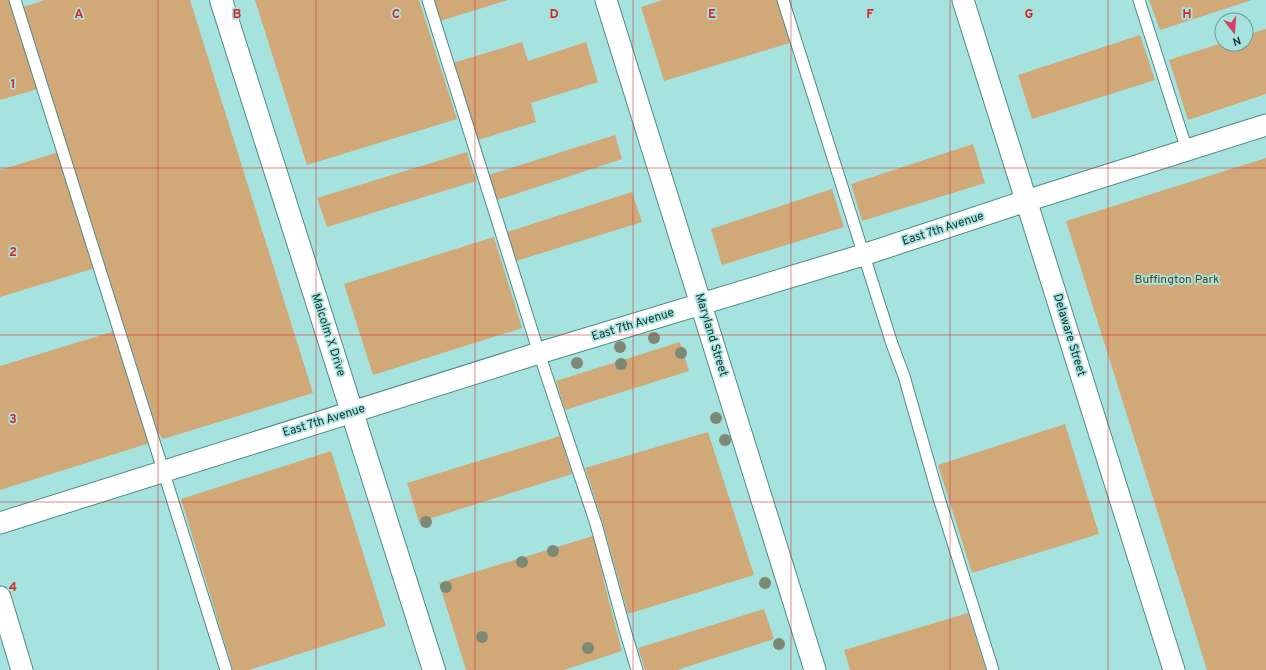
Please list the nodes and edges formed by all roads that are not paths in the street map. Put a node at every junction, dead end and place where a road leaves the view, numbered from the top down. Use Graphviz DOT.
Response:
graph roads {
  1 [pos="15,0"];
  2 [pos="221,0"];
  3 [pos="428,0"];
  4 [pos="606,0"];
  5 [pos="783,0"];
  6 [pos="963,0"];
  7 [pos="1139,0"];
  8 [pos="1266,125"];
  9 [pos="1187,150"];
  10 [pos="1026,201"];
  11 [pos="863,255"];
  12 [pos="702,304"];
  13 [pos="539,353"];
  14 [pos="352,412"];
  15 [pos="163,471"];
  16 [pos="0,523"];
  17 [pos="0,597"];
  18 [pos="22,670"];
  19 [pos="226,670"];
  20 [pos="434,670"];
  21 [pos="638,670"];
  22 [pos="815,670"];
  23 [pos="993,670"];
  24 [pos="1174,670"];
  1 -- 15 [label="lane"];
  2 -- 14 [label="street, Malcolm X Drive"];
  3 -- 13 [label="lane"];
  4 -- 12 [label="street, Maryland Street"];
  5 -- 11 [label="lane"];
  6 -- 10 [label="street, Delaware Street"];
  7 -- 9 [label="lane"];
  8 -- 9 [label="street, East 7th Avenue"];
  9 -- 10 [label="street, East 7th Avenue"];
  10 -- 11 [label="street, East 7th Avenue"];
  10 -- 24 [label="street, Delaware Street"];
  11 -- 12 [label="street, East 7th Avenue"];
  11 -- 23 [label="lane"];
  12 -- 13 [label="street, East 7th Avenue"];
  12 -- 22 [label="street, Maryland Street"];
  13 -- 14 [label="street, East 7th Avenue"];
  13 -- 21 [label="lane"];
  14 -- 15 [label="street, East 7th Avenue"];
  14 -- 20 [label="street, Malcolm X Drive"];
  15 -- 16 [label="street, East 7th Avenue"];
  15 -- 19 [label="lane"];
  17 -- 18 [label="street"];
}
